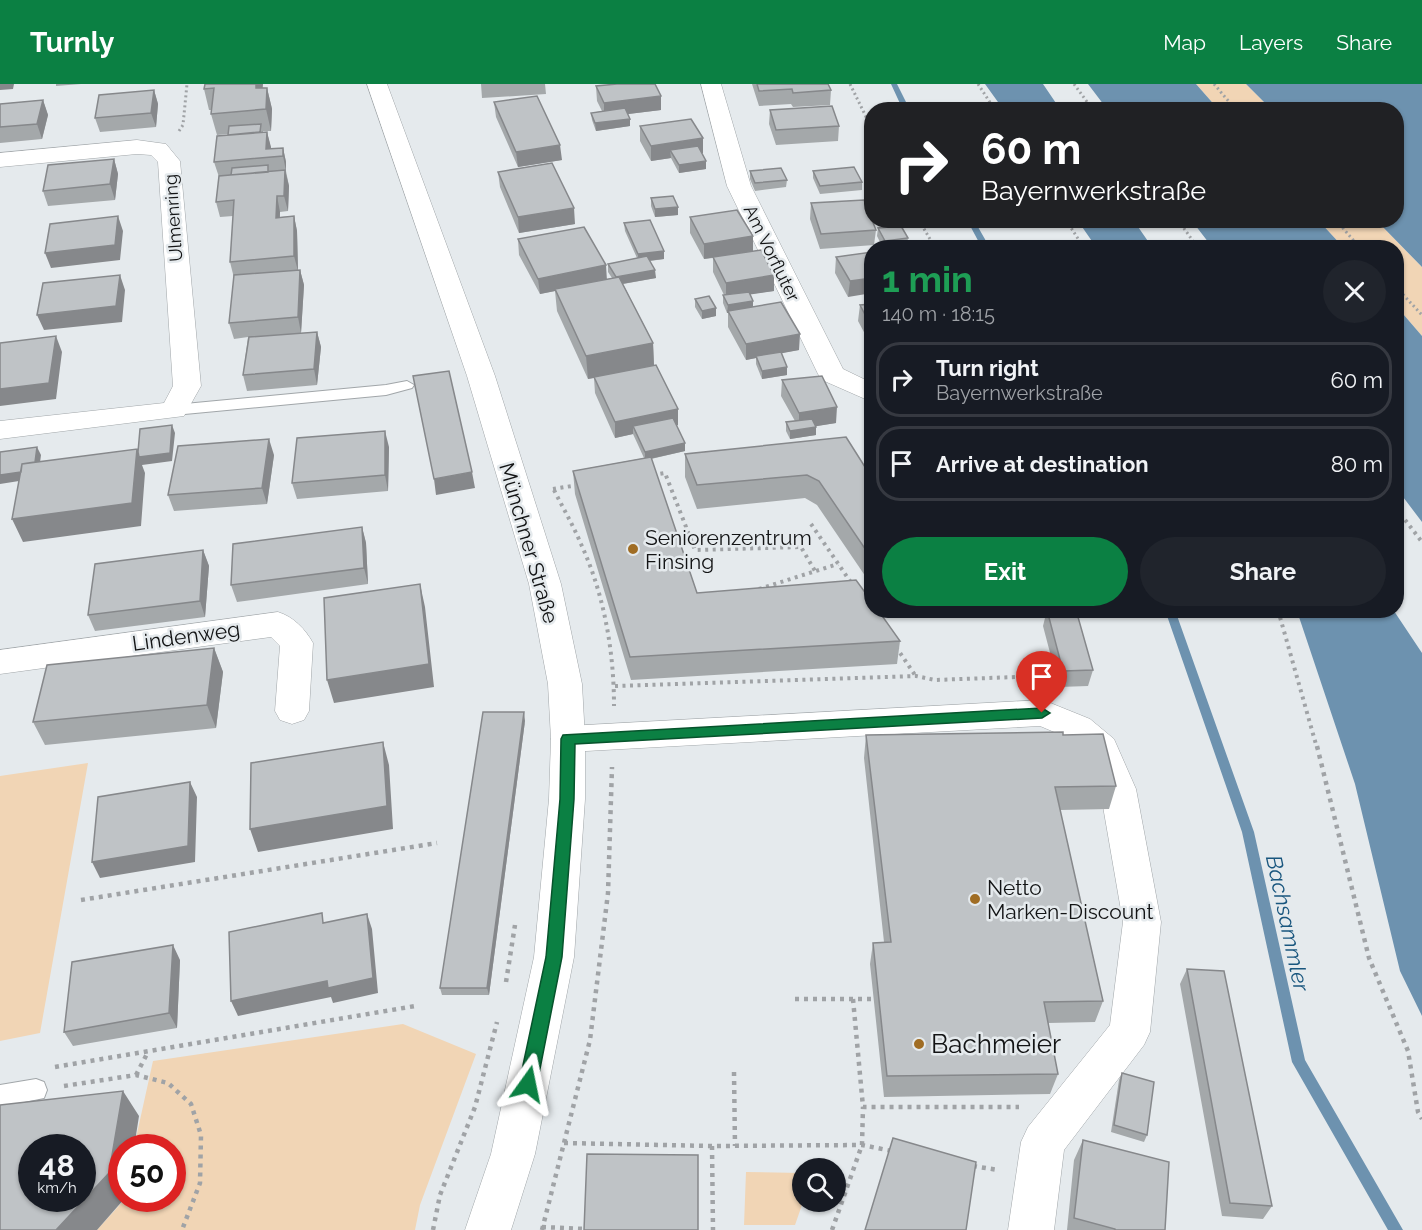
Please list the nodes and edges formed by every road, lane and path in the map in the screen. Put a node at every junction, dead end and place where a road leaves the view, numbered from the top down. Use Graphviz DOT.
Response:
graph roads {
  1 [pos="187,84"];
  2 [pos="378,84"];
  3 [pos="388,84"];
  4 [pos="711,84"];
  5 [pos="850,84"];
  6 [pos="978,84"];
  7 [pos="1074,84"];
  8 [pos="1214,84"];
  9 [pos="990,102"];
  10 [pos="1088,102"];
  11 [pos="1229,102"];
  12 [pos="864,113"];
  13 [pos="158,149"];
  14 [pos="0,160"];
  15 [pos="1343,228"];
  16 [pos="1353,240"];
  17 [pos="1404,296"];
  18 [pos="1422,315"];
  19 [pos="406,385"];
  20 [pos="864,390"];
  21 [pos="174,410"];
  22 [pos="0,430"];
  23 [pos="642,476"];
  24 [pos="587,484"];
  25 [pos="553,489"];
  26 [pos="1404,518"];
  27 [pos="811,524"];
  28 [pos="1422,542"];
  29 [pos="838,564"];
  30 [pos="815,571"];
  31 [pos="753,590"];
  32 [pos="858,592"];
  33 [pos="1280,618"];
  34 [pos="890,638"];
  35 [pos="0,662"];
  36 [pos="915,676"];
  37 [pos="1042,676"];
  38 [pos="615,686"];
  39 [pos="292,711"];
  40 [pos="568,739"];
  41 [pos="437,843"];
  42 [pos="81,900"];
  43 [pos="517,913"];
  44 [pos="504,992"];
  45 [pos="795,999"];
  46 [pos="852,999"];
  47 [pos="873,999"];
  48 [pos="415,1005"];
  49 [pos="500,1013"];
  50 [pos="148,1051"];
  51 [pos="734,1072"];
  52 [pos="136,1075"];
  53 [pos="40,1079"];
  54 [pos="0,1096"];
  55 [pos="863,1107"];
  56 [pos="1061,1117"];
  57 [pos="1422,1119"];
  58 [pos="564,1143"];
  59 [pos="862,1145"];
  60 [pos="712,1146"];
  61 [pos="735,1146"];
  62 [pos="901,1152"];
  63 [pos="969,1165"];
  64 [pos="1038,1178"];
  65 [pos="542,1227"];
  66 [pos="586,1229"];
  67 [pos="182,1230"];
  68 [pos="433,1230"];
  69 [pos="488,1230"];
  70 [pos="713,1230"];
  71 [pos="832,1230"];
  72 [pos="1031,1230"];
  1 -- 13 [label="path"];
  2 -- 3 [label="lane"];
  2 -- 40 [label="street, Münchner Straße"];
  4 -- 20 [label="street, Am Vorfluter"];
  5 -- 12 [label="path"];
  6 -- 9 [label="path"];
  7 -- 10 [label="path"];
  8 -- 11 [label="path"];
  13 -- 14 [label="street, Ulmenring"];
  13 -- 21 [label="street, Ulmenring"];
  15 -- 16 [label="path"];
  17 -- 18 [label="path"];
  19 -- 21 [label="lane"];
  21 -- 22 [label="street"];
  23 -- 30 [label="path"];
  24 -- 25 [label="path"];
  26 -- 28 [label="path"];
  27 -- 29 [label="path"];
  29 -- 30 [label="path"];
  29 -- 32 [label="path"];
  30 -- 31 [label="path"];
  33 -- 57 [label="path"];
  34 -- 36 [label="path"];
  35 -- 39 [label="street, Lindenweg"];
  36 -- 37 [label="path"];
  36 -- 38 [label="path"];
  40 -- 56 [label="street"];
  40 -- 69 [label="street, Münchner Straße"];
  41 -- 42 [label="path"];
  43 -- 44 [label="path"];
  45 -- 46 [label="path"];
  46 -- 47 [label="path"];
  46 -- 55 [label="path"];
  48 -- 50 [label="path"];
  49 -- 68 [label="path"];
  50 -- 52 [label="path"];
  50 -- 53 [label="path"];
  51 -- 61 [label="path"];
  52 -- 53 [label="path"];
  52 -- 67 [label="path"];
  53 -- 54 [label="lane"];
  55 -- 56 [label="path"];
  55 -- 59 [label="path"];
  56 -- 64 [label="street"];
  58 -- 60 [label="path"];
  59 -- 61 [label="path"];
  59 -- 62 [label="path"];
  59 -- 71 [label="path"];
  60 -- 61 [label="path"];
  60 -- 70 [label="path"];
  63 -- 64 [label="path"];
  64 -- 72 [label="street"];
  65 -- 66 [label="path"];
}
